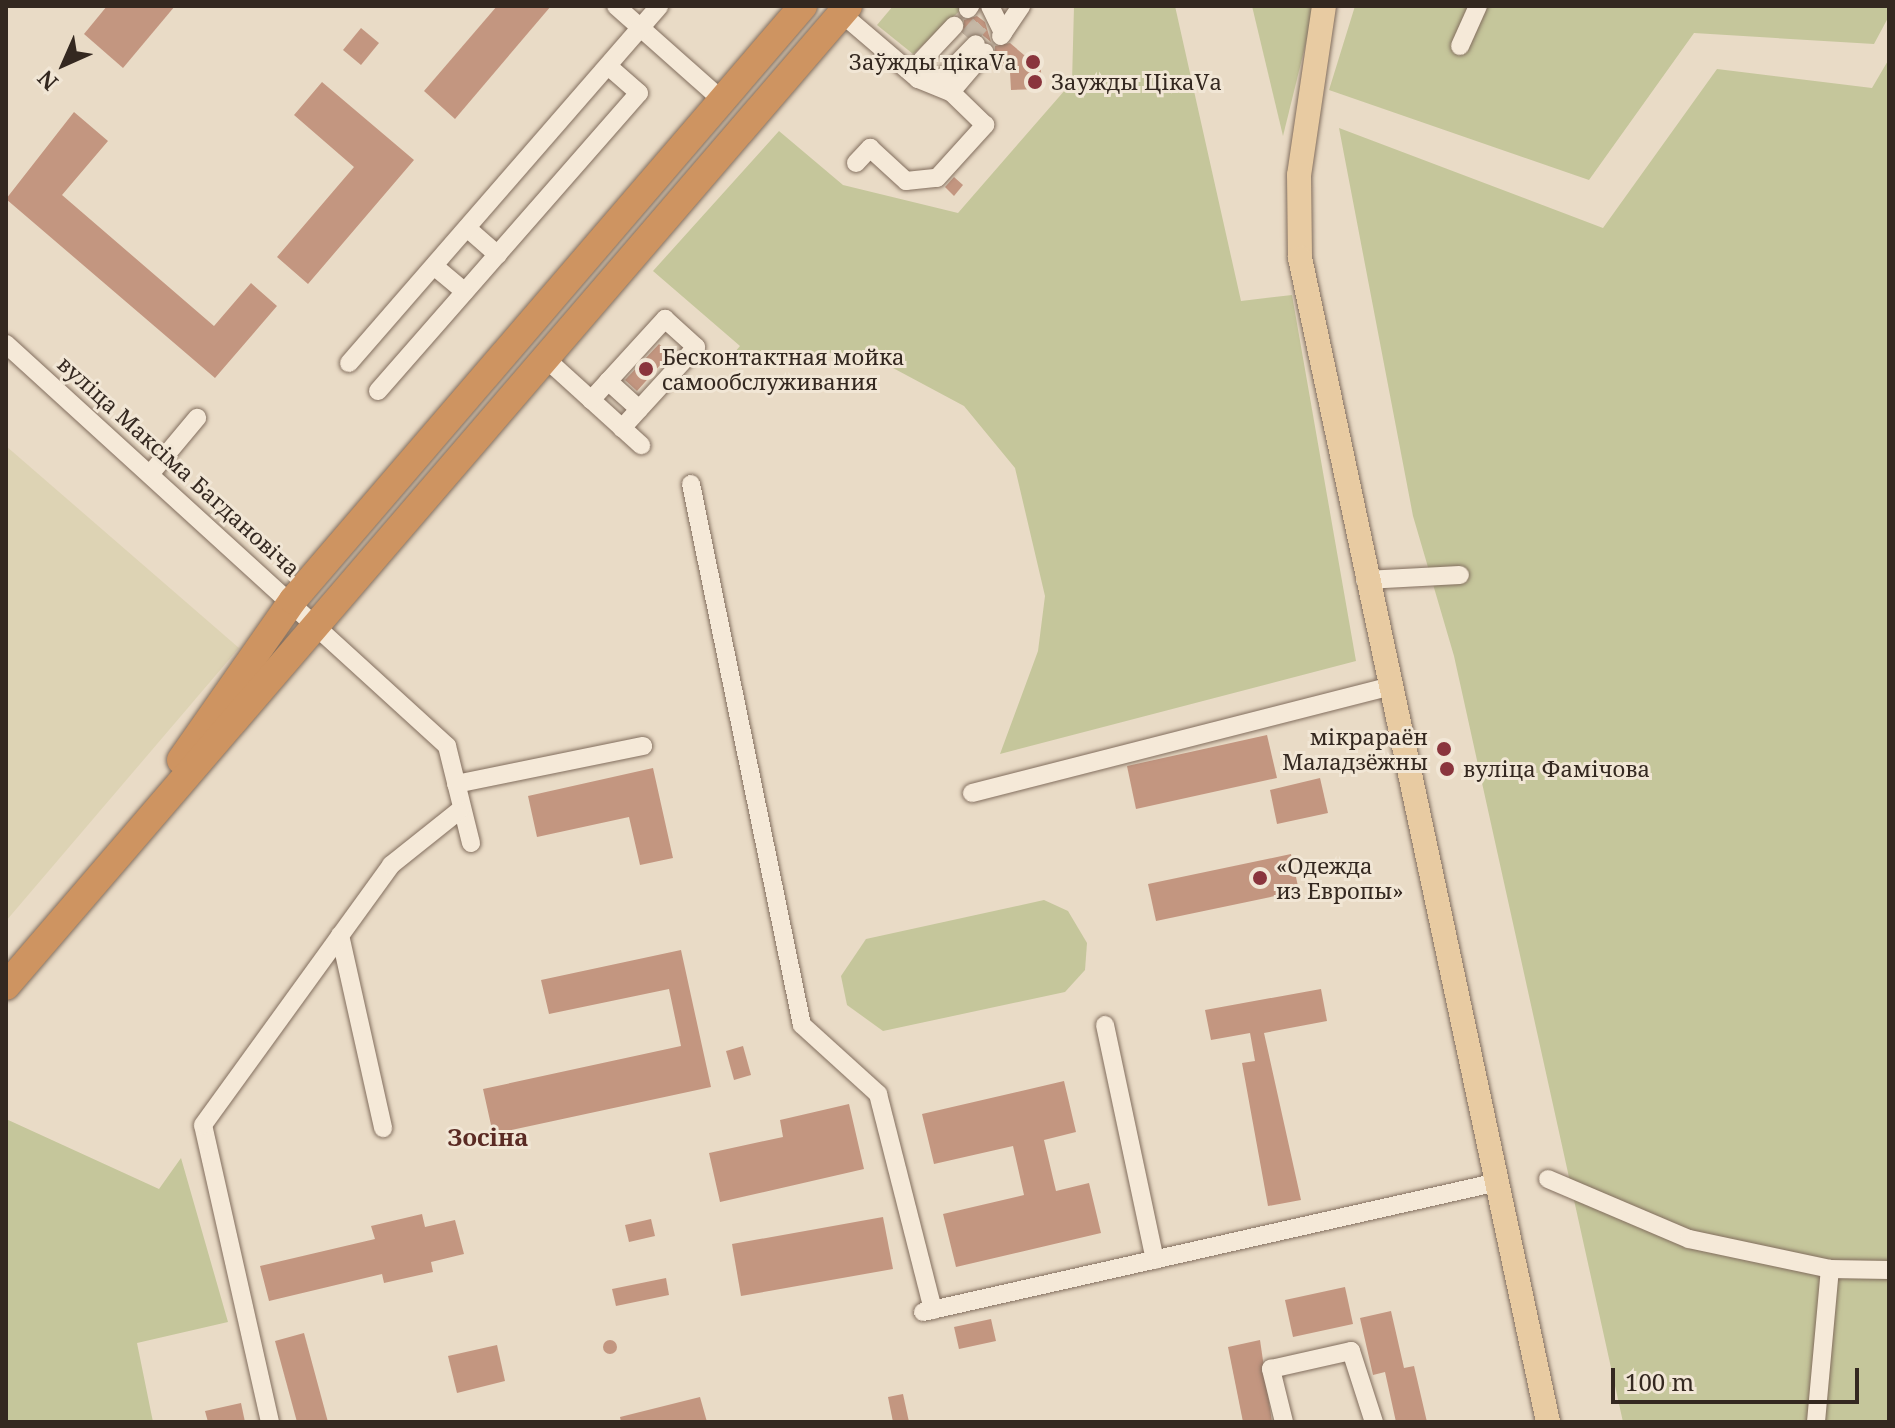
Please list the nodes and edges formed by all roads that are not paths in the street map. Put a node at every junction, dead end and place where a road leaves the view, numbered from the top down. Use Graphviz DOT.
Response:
graph roads {
  1 [pos="616,6"];
  2 [pos="659,6"];
  3 [pos="803,6"];
  4 [pos="1021,6"];
  5 [pos="1324,6"];
  6 [pos="1478,6"];
  7 [pos="845,10"];
  8 [pos="986,17"];
  9 [pos="642,28"];
  10 [pos="969,38"];
  11 [pos="1460,46"];
  12 [pos="608,66"];
  13 [pos="918,79"];
  14 [pos="951,92"];
  15 [pos="722,100"];
  16 [pos="856,163"];
  17 [pos="467,228"];
  18 [pos="498,255"];
  19 [pos="434,266"];
  20 [pos="465,292"];
  21 [pos="6,344"];
  22 [pos="545,358"];
  23 [pos="349,363"];
  24 [pos="608,381"];
  25 [pos="378,391"];
  26 [pos="591,400"];
  27 [pos="639,409"];
  28 [pos="197,418"];
  29 [pos="622,428"];
  30 [pos="641,445"];
  31 [pos="151,473"];
  32 [pos="691,484"];
  33 [pos="1460,575"];
  34 [pos="1365,580"];
  35 [pos="293,600"];
  36 [pos="319,625"];
  37 [pos="1388,687"];
  38 [pos="643,746"];
  39 [pos="456,784"];
  40 [pos="972,793"];
  41 [pos="460,810"];
  42 [pos="137,833"];
  43 [pos="471,843"];
  44 [pos="340,935"];
  45 [pos="6,986"];
  46 [pos="1105,1025"];
  47 [pos="383,1128"];
  48 [pos="1548,1179"];
  49 [pos="1498,1182"];
  50 [pos="1155,1260"];
  51 [pos="1830,1269"];
  52 [pos="1889,1270"];
  53 [pos="270,1422"];
  54 [pos="1284,1422"];
  55 [pos="1374,1422"];
  56 [pos="1548,1422"];
  57 [pos="1816,1422"];
  1 -- 9 [label="street"];
  2 -- 9 [label="street"];
  3 -- 15 [label="highway"];
  4 -- 8 [label="street"];
  5 -- 34 [label="main road"];
  6 -- 11 [label="street"];
  7 -- 13 [label="street"];
  7 -- 22 [label="highway"];
  9 -- 12 [label="street"];
  9 -- 15 [label="street"];
  10 -- 13 [label="street"];
  10 -- 13 [label="street"];
  10 -- 14 [label="street"];
  12 -- 17 [label="street"];
  12 -- 18 [label="street"];
  13 -- 14 [label="street"];
  14 -- 16 [label="street"];
  15 -- 35 [label="highway"];
  17 -- 18 [label="street"];
  17 -- 19 [label="street"];
  18 -- 20 [label="street"];
  19 -- 20 [label="street"];
  19 -- 23 [label="street"];
  20 -- 25 [label="street"];
  21 -- 31 [label="street, вуліца Максіма Багдановіча"];
  22 -- 26 [label="street"];
  22 -- 36 [label="highway"];
  24 -- 26 [label="street"];
  24 -- 27 [label="street"];
  24 -- 27 [label="street"];
  26 -- 29 [label="street"];
  27 -- 29 [label="street"];
  28 -- 31 [label="street"];
  29 -- 30 [label="street"];
  31 -- 35 [label="street, вуліца Максіма Багдановіча"];
  32 -- 50 [label="street"];
  33 -- 34 [label="street"];
  34 -- 37 [label="main road"];
  35 -- 36 [label="street, вуліца Максіма Багдановіча"];
  35 -- 42 [label="highway"];
  36 -- 39 [label="street, вуліца Максіма Багдановіча"];
  36 -- 42 [label="highway"];
  37 -- 40 [label="street"];
  37 -- 49 [label="main road"];
  38 -- 39 [label="street"];
  39 -- 41 [label="street, вуліца Максіма Багдановіча"];
  41 -- 43 [label="street, вуліца Максіма Багдановіча"];
  41 -- 44 [label="street"];
  42 -- 45 [label="highway"];
  44 -- 47 [label="street"];
  44 -- 53 [label="street"];
  46 -- 50 [label="street"];
  48 -- 51 [label="street"];
  49 -- 50 [label="street"];
  49 -- 56 [label="main road"];
  51 -- 52 [label="street"];
  51 -- 57 [label="street"];
  54 -- 55 [label="street"];
}
